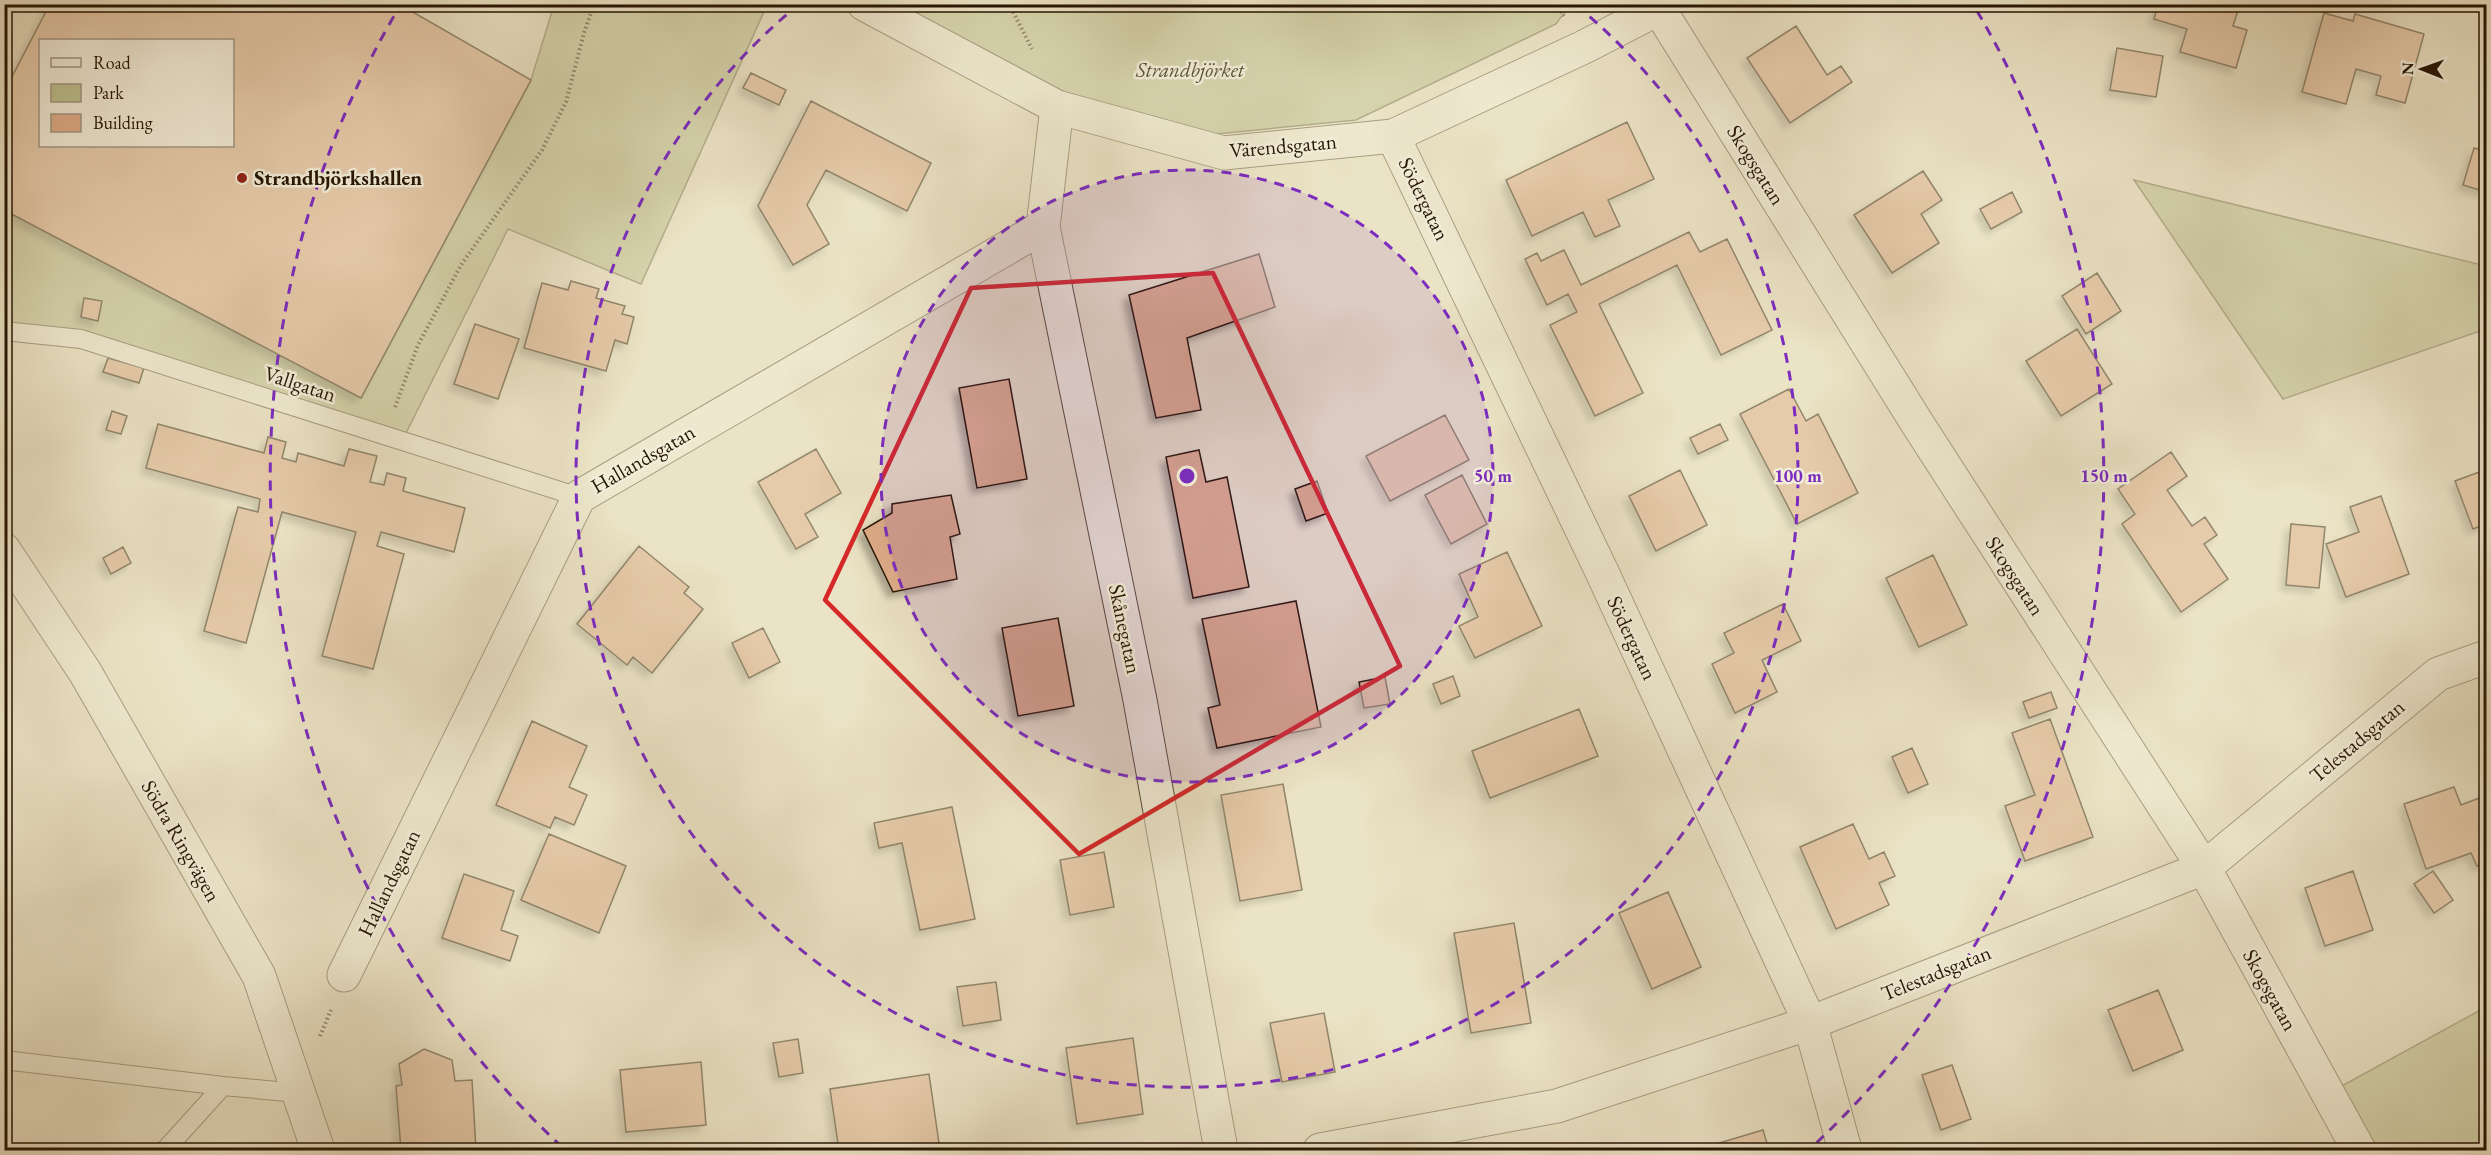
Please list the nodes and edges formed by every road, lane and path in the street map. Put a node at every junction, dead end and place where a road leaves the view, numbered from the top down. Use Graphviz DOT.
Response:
graph roads {
  1 [pos="594,4"];
  2 [pos="864,4"];
  3 [pos="1663,7"];
  4 [pos="1057,107"];
  5 [pos="1393,136"];
  6 [pos="1043,227"];
  7 [pos="4,331"];
  8 [pos="385,436"];
  9 [pos="579,497"];
  10 [pos="4,549"];
  11 [pos="2487,657"];
  12 [pos="2204,868"];
  13 [pos="344,975"];
  14 [pos="1810,1023"];
  15 [pos="4,1060"];
  16 [pos="223,1086"];
  17 [pos="298,1093"];
  18 [pos="165,1150"];
  19 [pos="318,1150"];
  20 [pos="1221,1150"];
  21 [pos="1320,1150"];
  22 [pos="1845,1150"];
  23 [pos="2358,1150"];
  1 -- 8 [label="path"];
  2 -- 4 [label="street, Värendsgatan"];
  3 -- 5 [label="street, Värendsgatan"];
  3 -- 12 [label="street, Skogsgatan"];
  4 -- 5 [label="street, Värendsgatan"];
  4 -- 6 [label="street, Skånegatan"];
  5 -- 14 [label="street, Södergatan"];
  6 -- 9 [label="street, Hallandsgatan"];
  6 -- 20 [label="street, Skånegatan"];
  7 -- 8 [label="lane, Vallgatan"];
  8 -- 9 [label="lane, Vallgatan"];
  9 -- 13 [label="street, Hallandsgatan"];
  10 -- 17 [label="street, Södra Ringvägen"];
  11 -- 12 [label="street, Telestadsgatan"];
  12 -- 14 [label="street, Telestadsgatan"];
  12 -- 23 [label="street, Skogsgatan"];
  14 -- 21 [label="street, Telestadsgatan"];
  14 -- 22 [label="street, Södergatan"];
  15 -- 16 [label="lane"];
  16 -- 17 [label="lane"];
  16 -- 18 [label="lane"];
  17 -- 19 [label="street, Södra Ringvägen"];
}
